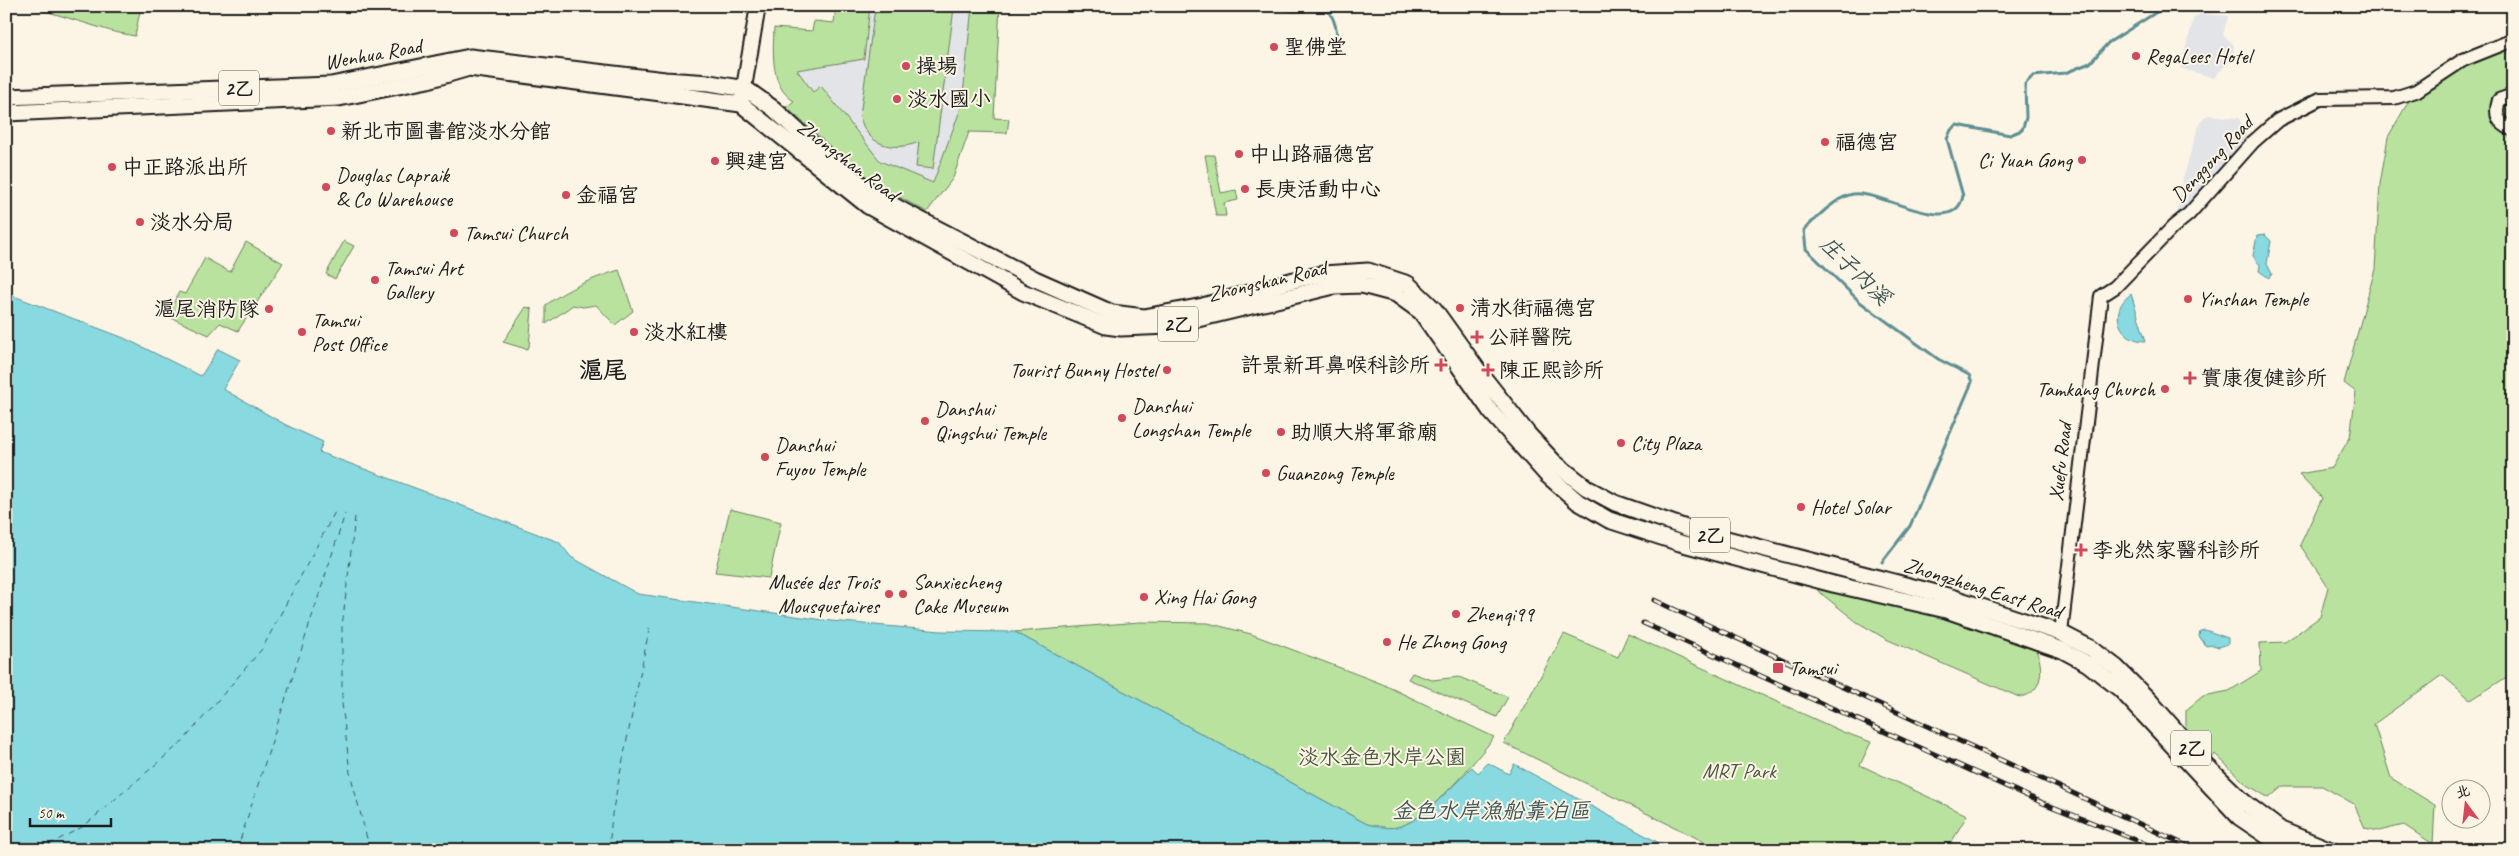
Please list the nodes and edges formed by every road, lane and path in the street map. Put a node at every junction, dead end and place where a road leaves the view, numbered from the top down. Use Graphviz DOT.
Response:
graph roads {
  1 [pos="758,6"];
  2 [pos="2513,40"];
  3 [pos="746,89"];
  4 [pos="2513,95"];
  5 [pos="6,97"];
  6 [pos="741,104"];
  7 [pos="6,112"];
  8 [pos="2513,130"];
  9 [pos="2101,296"];
  10 [pos="1587,488"];
  11 [pos="1578,502"];
  12 [pos="2061,632"];
  13 [pos="2293,850"];
  14 [pos="2331,850"];
  1 -- 3 [label="main road"];
  2 -- 9 [label="street, Denggong Road"];
  3 -- 5 [label="main road, Wenhua Road / 2乙"];
  3 -- 6 [label="main road"];
  3 -- 10 [label="main road, Zhongshan Road / 2乙"];
  4 -- 8 [label="street"];
  6 -- 7 [label="main road, Wenhua Road / 2乙"];
  6 -- 11 [label="main road, Zhongshan Road / 2乙"];
  9 -- 12 [label="street, Xuefu Road"];
  10 -- 12 [label="main road, Zhongzheng East Road / 2乙"];
  11 -- 13 [label="main road, Zhongzheng East Road / 2乙"];
  12 -- 14 [label="main road, Zhongzheng East Road / 2乙"];
}
